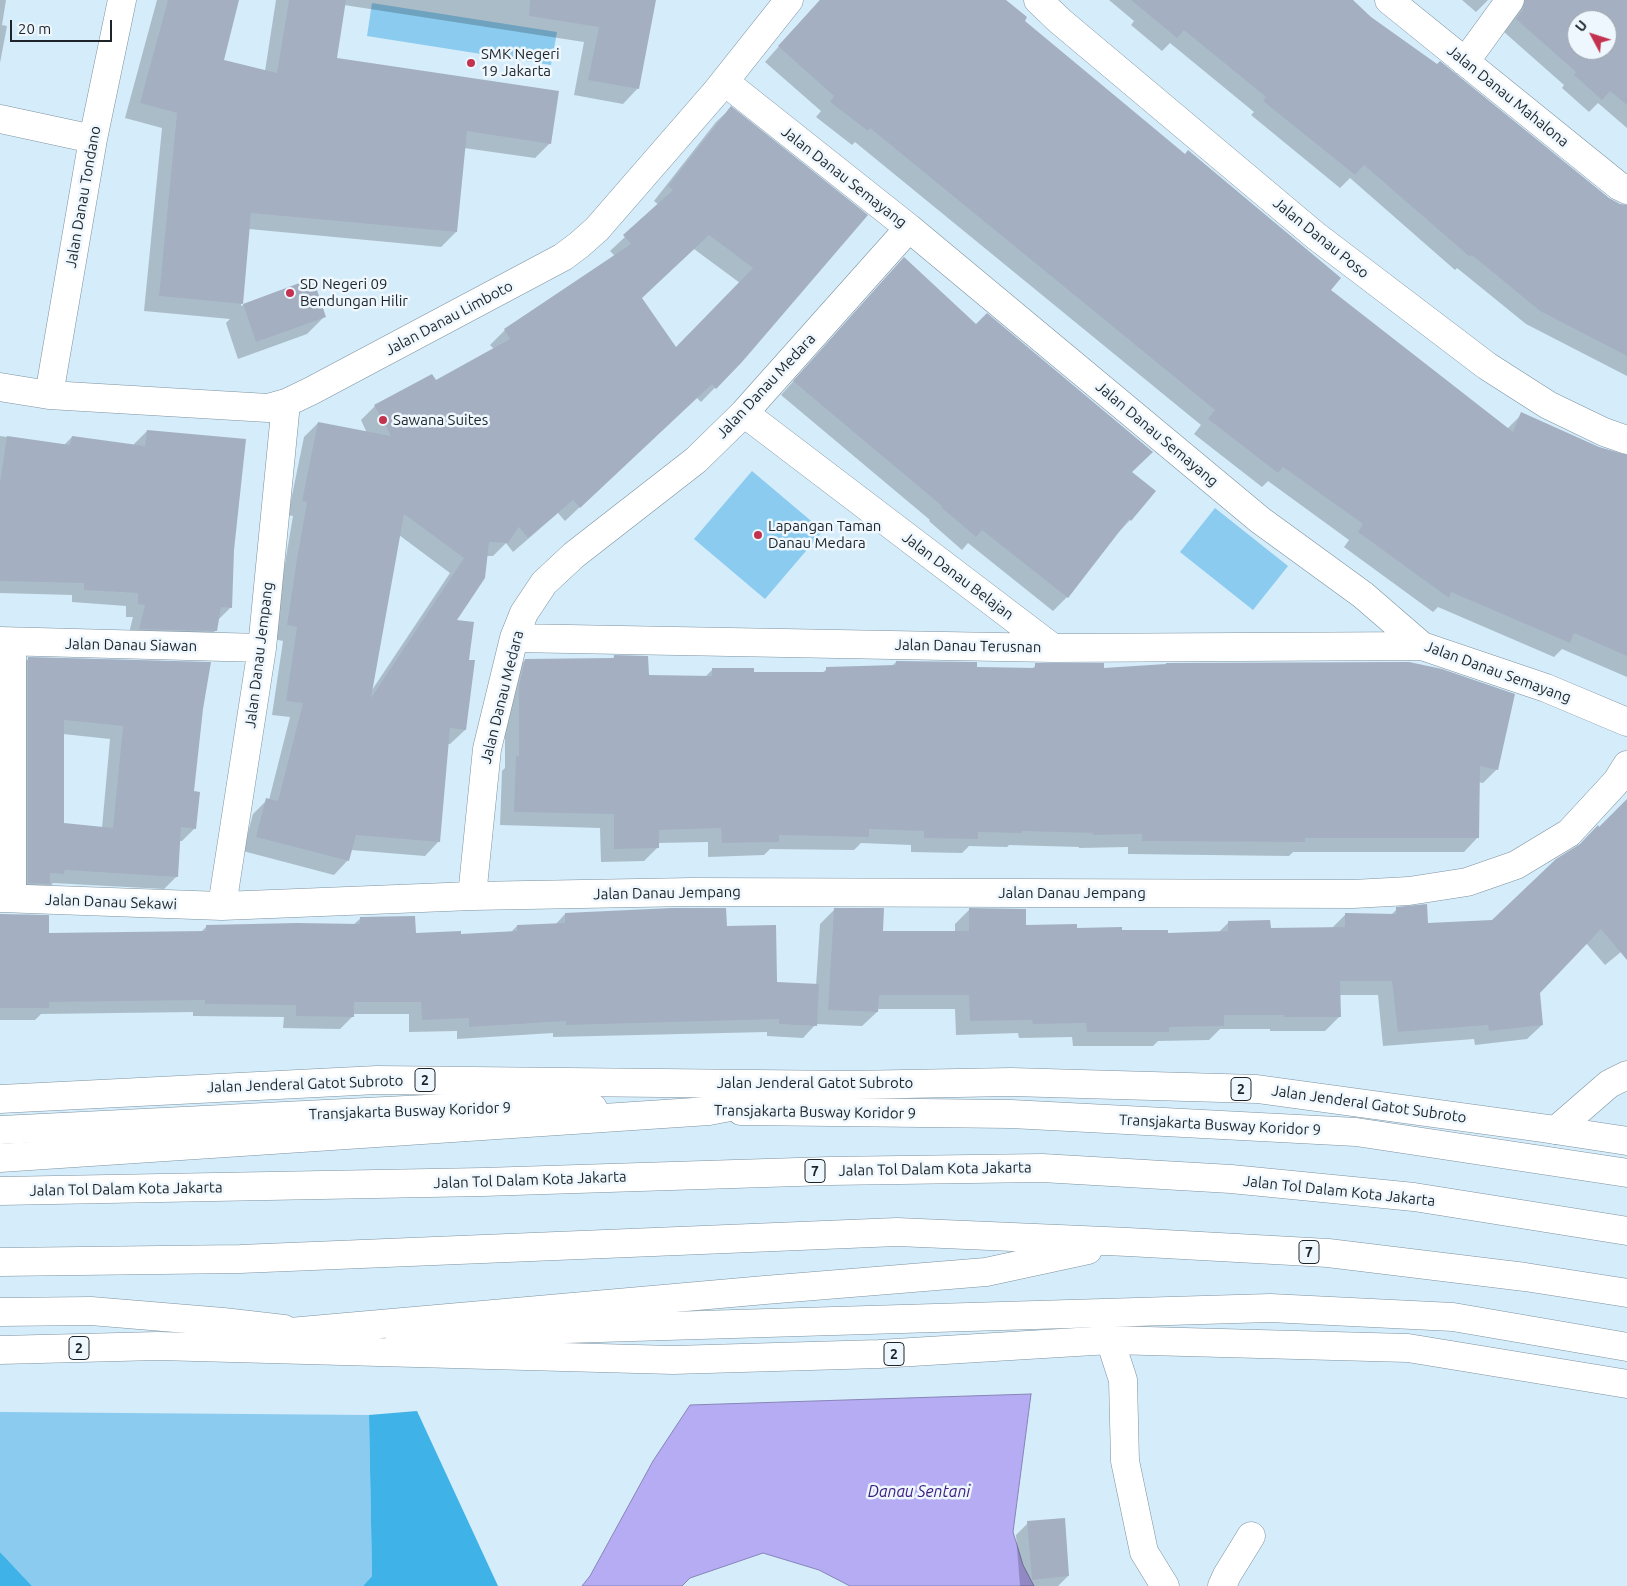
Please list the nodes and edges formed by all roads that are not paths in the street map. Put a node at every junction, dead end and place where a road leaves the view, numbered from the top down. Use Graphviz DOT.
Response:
graph roads {
  1 [pos="122,0"];
  2 [pos="789,0"];
  3 [pos="1038,0"];
  4 [pos="1389,0"];
  5 [pos="1510,0"];
  6 [pos="1065,10"];
  7 [pos="1465,62"];
  8 [pos="725,82"];
  9 [pos="0,119"];
  10 [pos="93,138"];
  11 [pos="1624,184"];
  12 [pos="909,228"];
  13 [pos="0,387"];
  14 [pos="49,395"];
  15 [pos="286,403"];
  16 [pos="744,413"];
  17 [pos="1627,440"];
  18 [pos="514,638"];
  19 [pos="6,642"];
  20 [pos="1422,646"];
  21 [pos="262,648"];
  22 [pos="1053,648"];
  23 [pos="1627,722"];
  24 [pos="1627,765"];
  25 [pos="472,896"];
  26 [pos="6,898"];
  27 [pos="222,906"];
  28 [pos="1627,1075"];
  29 [pos="851,1085"];
  30 [pos="0,1099"];
  31 [pos="709,1111"];
  32 [pos="0,1130"];
  33 [pos="1556,1130"];
  34 [pos="1627,1140"];
  35 [pos="0,1158"];
  36 [pos="1627,1173"];
  37 [pos="0,1191"];
  38 [pos="1627,1231"];
  39 [pos="1128,1242"];
  40 [pos="0,1262"];
  41 [pos="1627,1293"];
  42 [pos="0,1312"];
  43 [pos="296,1330"];
  44 [pos="1110,1340"];
  45 [pos="158,1346"];
  46 [pos="1627,1347"];
  47 [pos="0,1350"];
  48 [pos="1627,1384"];
  49 [pos="1251,1536"];
  50 [pos="1165,1586"];
  51 [pos="1222,1586"];
  1 -- 10 [label="main road, Jalan Danau Tondano"];
  2 -- 8 [label="main road, Jalan Danau Limboto"];
  3 -- 6 [label="main road, Jalan Danau Poso"];
  4 -- 7 [label="main road, Jalan Danau Mahalona"];
  5 -- 7 [label="main road"];
  6 -- 17 [label="main road, Jalan Danau Poso"];
  7 -- 11 [label="main road, Jalan Danau Mahalona"];
  8 -- 12 [label="main road, Jalan Danau Semayang"];
  8 -- 15 [label="main road, Jalan Danau Limboto"];
  9 -- 10 [label="main road"];
  10 -- 14 [label="main road, Jalan Danau Tondano"];
  12 -- 16 [label="main road, Jalan Danau Medara"];
  12 -- 20 [label="main road, Jalan Danau Semayang"];
  13 -- 14 [label="main road, Jalan Danau Limboto"];
  14 -- 15 [label="main road, Jalan Danau Limboto"];
  15 -- 21 [label="main road, Jalan Danau Jempang"];
  16 -- 18 [label="main road, Jalan Danau Medara"];
  16 -- 22 [label="main road, Jalan Danau Belajan"];
  18 -- 22 [label="main road, Jalan Danau Terusnan"];
  18 -- 25 [label="main road, Jalan Danau Medara"];
  19 -- 21 [label="main road, Jalan Danau Siawan"];
  19 -- 26 [label="main road"];
  20 -- 22 [label="main road, Jalan Danau Terusnan"];
  20 -- 23 [label="main road, Jalan Danau Semayang"];
  21 -- 27 [label="main road, Jalan Danau Jempang"];
  24 -- 25 [label="main road, Jalan Danau Jempang"];
  25 -- 27 [label="main road"];
  26 -- 27 [label="main road, Jalan Danau Sekawi"];
  28 -- 33 [label="main road"];
  29 -- 30 [label="main road, Jalan Jenderal Gatot Subroto / 2"];
  29 -- 31 [label="main road"];
  29 -- 33 [label="main road, Jalan Jenderal Gatot Subroto / 2"];
  31 -- 32 [label="main road, Transjakarta Busway Koridor 9"];
  31 -- 35 [label="main road"];
  31 -- 36 [label="main road, Transjakarta Busway Koridor 9"];
  33 -- 34 [label="main road, Jalan Jenderal Gatot Subroto / 2"];
  37 -- 38 [label="main road, Jalan Tol Dalam Kota Jakarta / 7"];
  39 -- 40 [label="main road, 7"];
  39 -- 41 [label="main road, 7"];
  39 -- 43 [label="main road"];
  42 -- 43 [label="main road"];
  43 -- 45 [label="main road"];
  43 -- 46 [label="main road"];
  44 -- 45 [label="main road, 2"];
  44 -- 48 [label="main road, 2"];
  44 -- 50 [label="main road"];
  45 -- 47 [label="main road, 2"];
  49 -- 51 [label="main road"];
}
